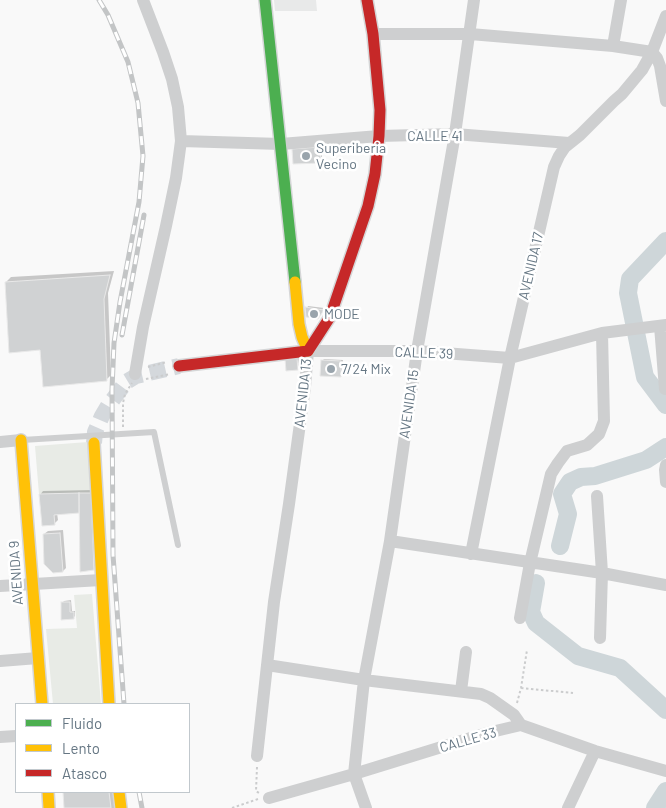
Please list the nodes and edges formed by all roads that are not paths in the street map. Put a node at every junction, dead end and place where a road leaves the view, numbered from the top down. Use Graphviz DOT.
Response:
graph roads {
  1 [pos="143,0"];
  2 [pos="265,0"];
  3 [pos="368,0"];
  4 [pos="474,0"];
  5 [pos="620,0"];
  6 [pos="666,16"];
  7 [pos="373,34"];
  8 [pos="470,34"];
  9 [pos="613,46"];
  10 [pos="652,52"];
  11 [pos="666,101"];
  12 [pos="455,134"];
  13 [pos="379,136"];
  14 [pos="181,141"];
  15 [pos="570,143"];
  16 [pos="281,144"];
  17 [pos="663,326"];
  18 [pos="602,333"];
  19 [pos="308,351"];
  20 [pos="416,351"];
  21 [pos="510,358"];
  22 [pos="178,366"];
  23 [pos="135,374"];
  24 [pos="665,389"];
  25 [pos="21,440"];
  26 [pos="0,442"];
  27 [pos="94,443"];
  28 [pos="666,466"];
  29 [pos="666,482"];
  30 [pos="597,496"];
  31 [pos="390,541"];
  32 [pos="178,544"];
  33 [pos="471,554"];
  34 [pos="530,563"];
  35 [pos="602,574"];
  36 [pos="101,580"];
  37 [pos="32,584"];
  38 [pos="666,584"];
  39 [pos="0,586"];
  40 [pos="520,618"];
  41 [pos="600,638"];
  42 [pos="466,652"];
  43 [pos="38,658"];
  44 [pos="0,661"];
  45 [pos="267,665"];
  46 [pos="364,680"];
  47 [pos="461,691"];
  48 [pos="42,703"];
  49 [pos="109,703"];
  50 [pos="518,720"];
  51 [pos="15,736"];
  52 [pos="0,737"];
  53 [pos="595,751"];
  54 [pos="257,756"];
  55 [pos="666,770"];
  56 [pos="354,774"];
  57 [pos="48,793"];
  58 [pos="119,793"];
  59 [pos="263,799"];
  60 [pos="49,808"];
  61 [pos="121,808"];
  62 [pos="366,808"];
  63 [pos="568,808"];
  1 -- 14 [label="street"];
  2 -- 16 [label="main road, AVENIDA 13"];
  3 -- 7 [label="main road"];
  4 -- 8 [label="street, AVENIDA 15"];
  5 -- 9 [label="street"];
  6 -- 10 [label="street, AVENIDA 17"];
  7 -- 8 [label="street"];
  7 -- 13 [label="main road"];
  8 -- 9 [label="street"];
  8 -- 12 [label="street, AVENIDA 15"];
  9 -- 10 [label="street"];
  10 -- 11 [label="street"];
  10 -- 15 [label="street, AVENIDA 17"];
  12 -- 13 [label="street, CALLE 41"];
  12 -- 15 [label="street, CALLE 41"];
  12 -- 20 [label="street, AVENIDA 15"];
  13 -- 16 [label="street, CALLE 41"];
  13 -- 19 [label="main road"];
  14 -- 16 [label="street, CALLE 41"];
  14 -- 23 [label="street"];
  15 -- 21 [label="street, AVENIDA 17"];
  16 -- 19 [label="main road, AVENIDA 13"];
  17 -- 18 [label="street, CALLE 39"];
  17 -- 24 [label="street"];
  18 -- 21 [label="street, CALLE 39"];
  18 -- 34 [label="street"];
  19 -- 20 [label="street, CALLE 39"];
  19 -- 22 [label="main road, CALLE 39"];
  19 -- 45 [label="street, AVENIDA 13"];
  20 -- 21 [label="street, CALLE 39"];
  20 -- 31 [label="street, AVENIDA 15"];
  21 -- 33 [label="street, AVENIDA 17"];
  25 -- 26 [label="street"];
  25 -- 32 [label="lane"];
  25 -- 37 [label="main road, AVENIDA 9"];
  27 -- 36 [label="main road"];
  28 -- 29 [label="street"];
  30 -- 35 [label="street"];
  31 -- 33 [label="street"];
  31 -- 46 [label="street, AVENIDA 15"];
  33 -- 34 [label="street"];
  34 -- 35 [label="street"];
  34 -- 40 [label="street"];
  35 -- 38 [label="street"];
  35 -- 41 [label="street"];
  36 -- 37 [label="street"];
  36 -- 49 [label="main road"];
  37 -- 39 [label="street"];
  37 -- 43 [label="main road, AVENIDA 9"];
  42 -- 47 [label="street"];
  43 -- 44 [label="street"];
  43 -- 48 [label="main road, AVENIDA 9"];
  45 -- 46 [label="street"];
  45 -- 54 [label="street, AVENIDA 13"];
  46 -- 47 [label="street"];
  46 -- 56 [label="street, AVENIDA 15"];
  47 -- 50 [label="street"];
  50 -- 53 [label="street"];
  50 -- 56 [label="street, CALLE 33"];
  51 -- 52 [label="street"];
  53 -- 55 [label="street"];
  53 -- 63 [label="street"];
  56 -- 59 [label="street, CALLE 33"];
  56 -- 62 [label="street, AVENIDA 15"];
  57 -- 60 [label="main road"];
  58 -- 61 [label="main road"];
}
